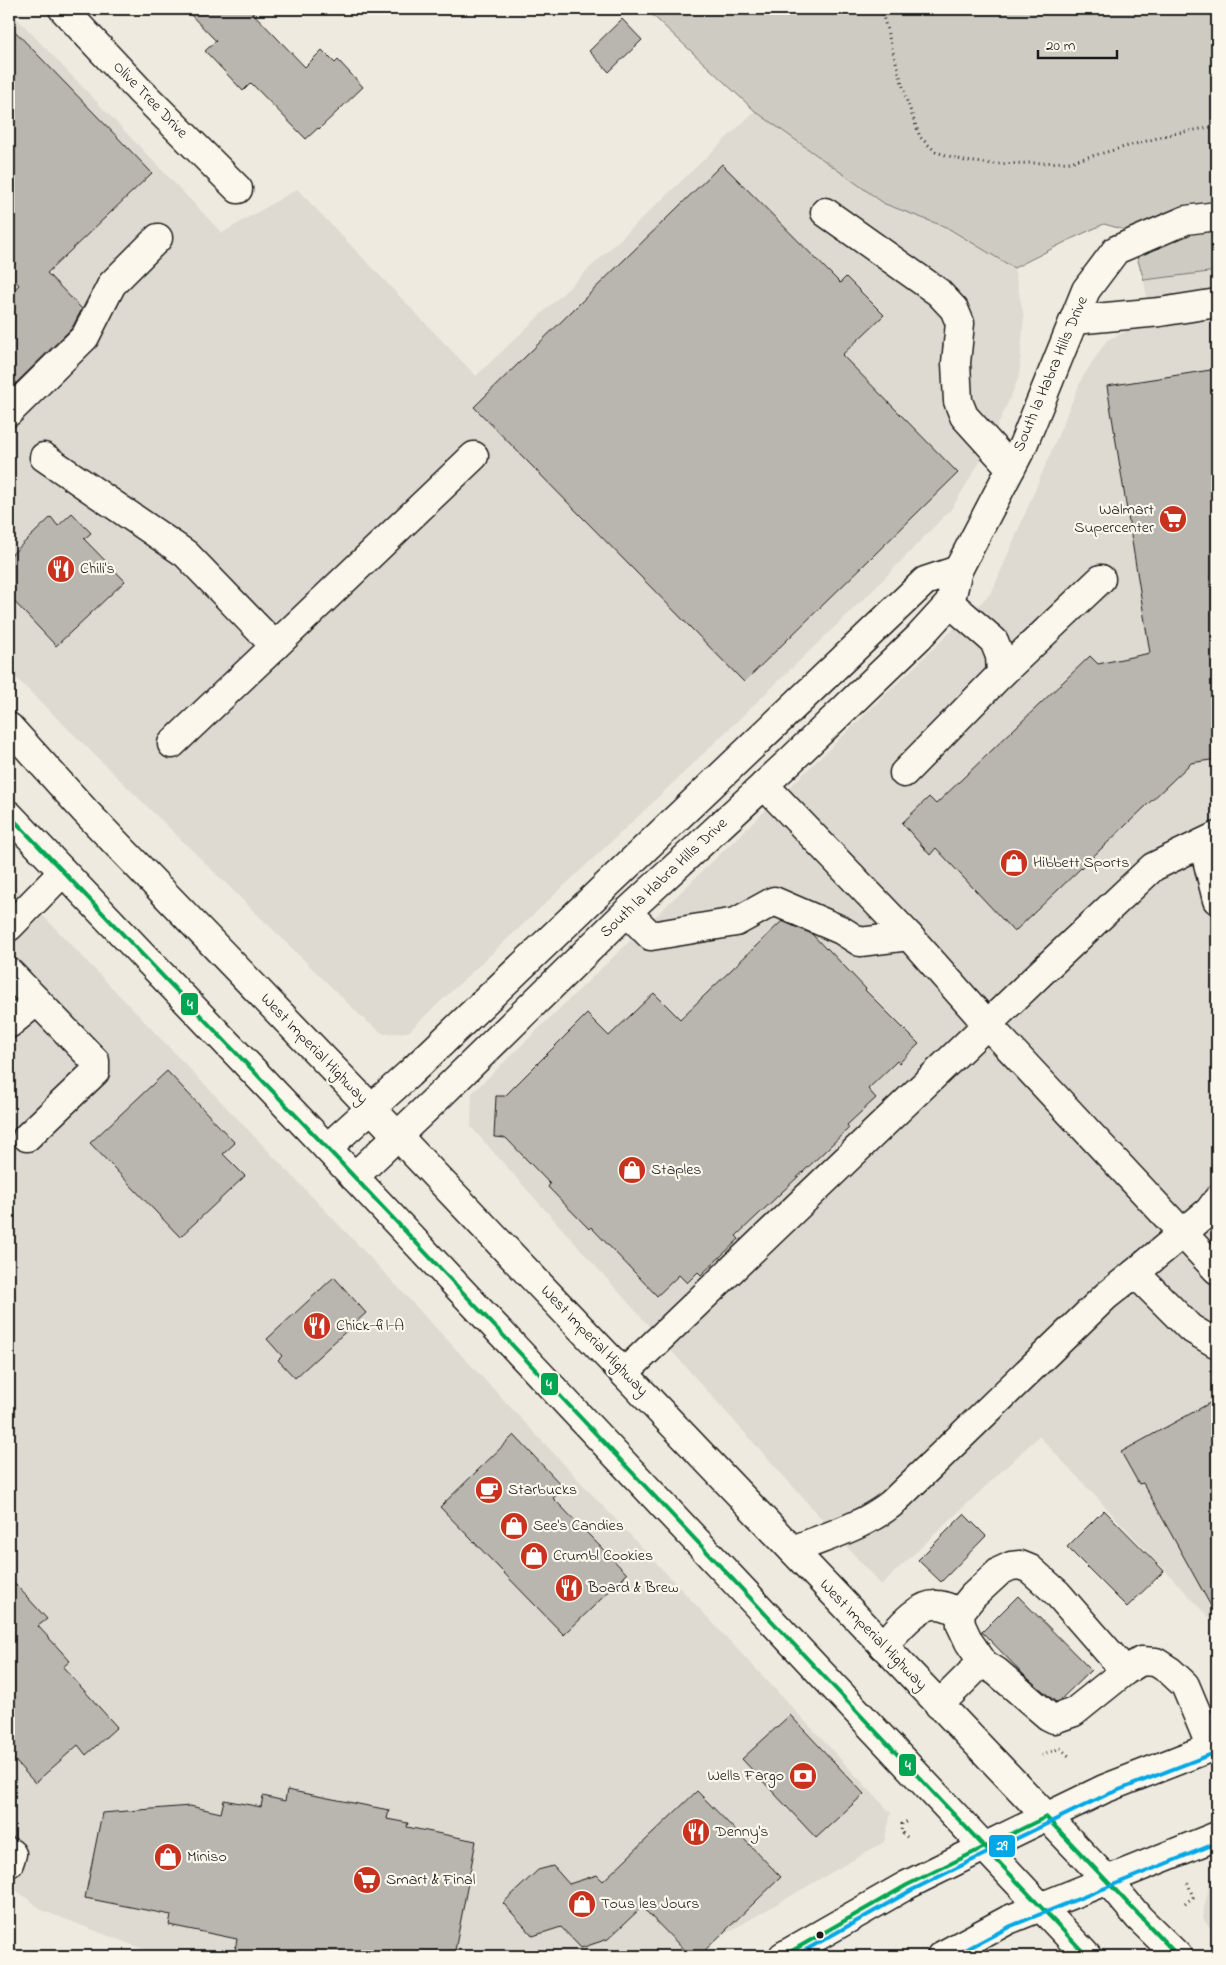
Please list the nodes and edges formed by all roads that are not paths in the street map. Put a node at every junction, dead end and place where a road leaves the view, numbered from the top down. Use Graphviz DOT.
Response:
graph roads {
  1 [pos="63,9"];
  2 [pos="238,189"];
  3 [pos="825,212"];
  4 [pos="1217,216"];
  5 [pos="158,238"];
  6 [pos="1217,303"];
  7 [pos="1074,320"];
  8 [pos="9,412"];
  9 [pos="474,456"];
  10 [pos="44,457"];
  11 [pos="1011,468"];
  12 [pos="958,570"];
  13 [pos="1101,579"];
  14 [pos="950,604"];
  15 [pos="275,646"];
  16 [pos="1001,674"];
  17 [pos="9,727"];
  18 [pos="172,744"];
  19 [pos="904,773"];
  20 [pos="764,784"];
  21 [pos="9,815"];
  22 [pos="1210,839"];
  23 [pos="64,872"];
  24 [pos="1217,900"];
  25 [pos="627,912"];
  26 [pos="9,927"];
  27 [pos="909,936"];
  28 [pos="9,972"];
  29 [pos="37,1001"];
  30 [pos="9,1024"];
  31 [pos="987,1024"];
  32 [pos="371,1108"];
  33 [pos="397,1136"];
  34 [pos="27,1137"];
  35 [pos="327,1148"];
  36 [pos="354,1177"];
  37 [pos="1217,1200"];
  38 [pos="1182,1233"];
  39 [pos="1217,1270"];
  40 [pos="1134,1273"];
  41 [pos="1217,1344"];
  42 [pos="624,1373"];
  43 [pos="793,1550"];
  44 [pos="960,1612"];
  45 [pos="883,1646"];
  46 [pos="984,1664"];
  47 [pos="1125,1671"];
  48 [pos="939,1705"];
  49 [pos="1214,1746"];
  50 [pos="1046,1817"];
  51 [pos="1217,1836"];
  52 [pos="984,1847"];
  53 [pos="9,1852"];
  54 [pos="9,1862"];
  55 [pos="1107,1880"];
  56 [pos="1041,1907"];
  57 [pos="783,1956"];
  58 [pos="942,1956"];
  59 [pos="1087,1956"];
  60 [pos="1178,1956"];
  1 -- 2 [label="main road, Olive Tree Drive"];
  3 -- 11 [label="main road"];
  4 -- 7 [label="main road, South la Habra Hills Drive"];
  5 -- 8 [label="main road"];
  6 -- 7 [label="main road"];
  7 -- 11 [label="main road, South la Habra Hills Drive"];
  9 -- 15 [label="main road"];
  10 -- 15 [label="main road"];
  11 -- 12 [label="main road, South la Habra Hills Drive"];
  12 -- 14 [label="main road, South la Habra Hills Drive"];
  12 -- 32 [label="main road"];
  13 -- 16 [label="main road"];
  14 -- 16 [label="main road"];
  14 -- 20 [label="main road, South la Habra Hills Drive"];
  15 -- 18 [label="main road"];
  16 -- 19 [label="main road"];
  17 -- 32 [label="main road, West Imperial Highway"];
  20 -- 25 [label="main road, South la Habra Hills Drive"];
  20 -- 27 [label="main road"];
  21 -- 23 [label="main road"];
  22 -- 24 [label="main road"];
  22 -- 31 [label="main road"];
  23 -- 26 [label="main road"];
  23 -- 35 [label="main road"];
  25 -- 27 [label="main road"];
  25 -- 33 [label="main road, South la Habra Hills Drive"];
  27 -- 31 [label="main road"];
  28 -- 29 [label="main road"];
  29 -- 30 [label="main road"];
  29 -- 34 [label="main road"];
  31 -- 38 [label="main road"];
  31 -- 42 [label="main road"];
  32 -- 33 [label="main road, West Imperial Highway"];
  32 -- 35 [label="main road"];
  33 -- 36 [label="main road, South la Habra Hills Drive"];
  33 -- 42 [label="main road, West Imperial Highway"];
  35 -- 36 [label="main road"];
  36 -- 52 [label="main road"];
  37 -- 38 [label="main road"];
  38 -- 39 [label="main road"];
  38 -- 40 [label="main road"];
  40 -- 41 [label="main road"];
  40 -- 43 [label="main road"];
  42 -- 43 [label="main road, West Imperial Highway"];
  43 -- 45 [label="main road, West Imperial Highway"];
  44 -- 45 [label="main road"];
  44 -- 46 [label="main road"];
  44 -- 47 [label="main road"];
  45 -- 48 [label="main road, West Imperial Highway"];
  46 -- 47 [label="main road"];
  46 -- 48 [label="main road"];
  47 -- 49 [label="main road"];
  48 -- 50 [label="main road, West Imperial Highway"];
  49 -- 50 [label="main road"];
  50 -- 52 [label="main road"];
  50 -- 55 [label="main road, West Imperial Highway"];
  51 -- 55 [label="main road"];
  52 -- 56 [label="main road"];
  52 -- 57 [label="main road"];
  53 -- 54 [label="main road"];
  55 -- 56 [label="main road"];
  55 -- 60 [label="main road, West Imperial Highway"];
  56 -- 58 [label="main road"];
  56 -- 59 [label="main road"];
}
